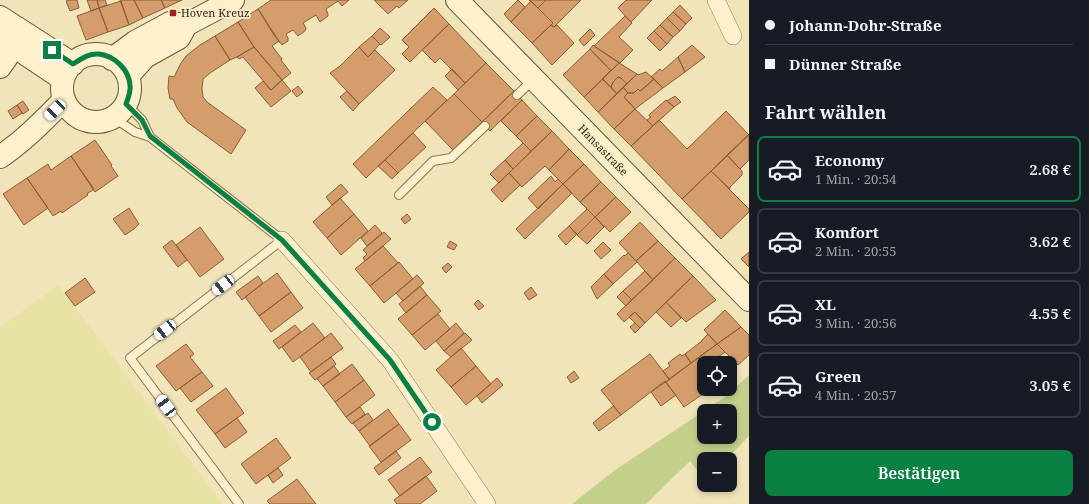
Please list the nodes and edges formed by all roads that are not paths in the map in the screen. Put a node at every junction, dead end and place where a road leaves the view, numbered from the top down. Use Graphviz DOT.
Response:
graph roads {
  1 [pos="233,0"];
  2 [pos="457,0"];
  3 [pos="716,0"];
  4 [pos="0,17"];
  5 [pos="186,25"];
  6 [pos="733,36"];
  7 [pos="2,38"];
  8 [pos="112,59"];
  9 [pos="0,67"];
  10 [pos="68,71"];
  11 [pos="128,76"];
  12 [pos="533,79"];
  13 [pos="517,95"];
  14 [pos="70,108"];
  15 [pos="120,111"];
  16 [pos="485,126"];
  17 [pos="150,136"];
  18 [pos="5,153"];
  19 [pos="399,195"];
  20 [pos="282,240"];
  21 [pos="749,300"];
  22 [pos="239,504"];
  23 [pos="487,504"];
  1 -- 5 [label="street"];
  2 -- 12 [label="street, Hansastraße"];
  3 -- 6 [label="street"];
  4 -- 10 [label="street"];
  5 -- 8 [label="street"];
  5 -- 11 [label="street"];
  7 -- 9 [label="street"];
  7 -- 10 [label="street"];
  8 -- 10 [label="street"];
  8 -- 11 [label="street"];
  10 -- 14 [label="street"];
  11 -- 15 [label="street"];
  12 -- 13 [label="lane"];
  12 -- 21 [label="street, Hansastraße"];
  14 -- 15 [label="street"];
  14 -- 18 [label="street"];
  15 -- 17 [label="lane"];
  15 -- 17 [label="lane"];
  16 -- 19 [label="lane"];
  17 -- 20 [label="lane"];
  20 -- 22 [label="lane"];
  20 -- 23 [label="street"];
}
